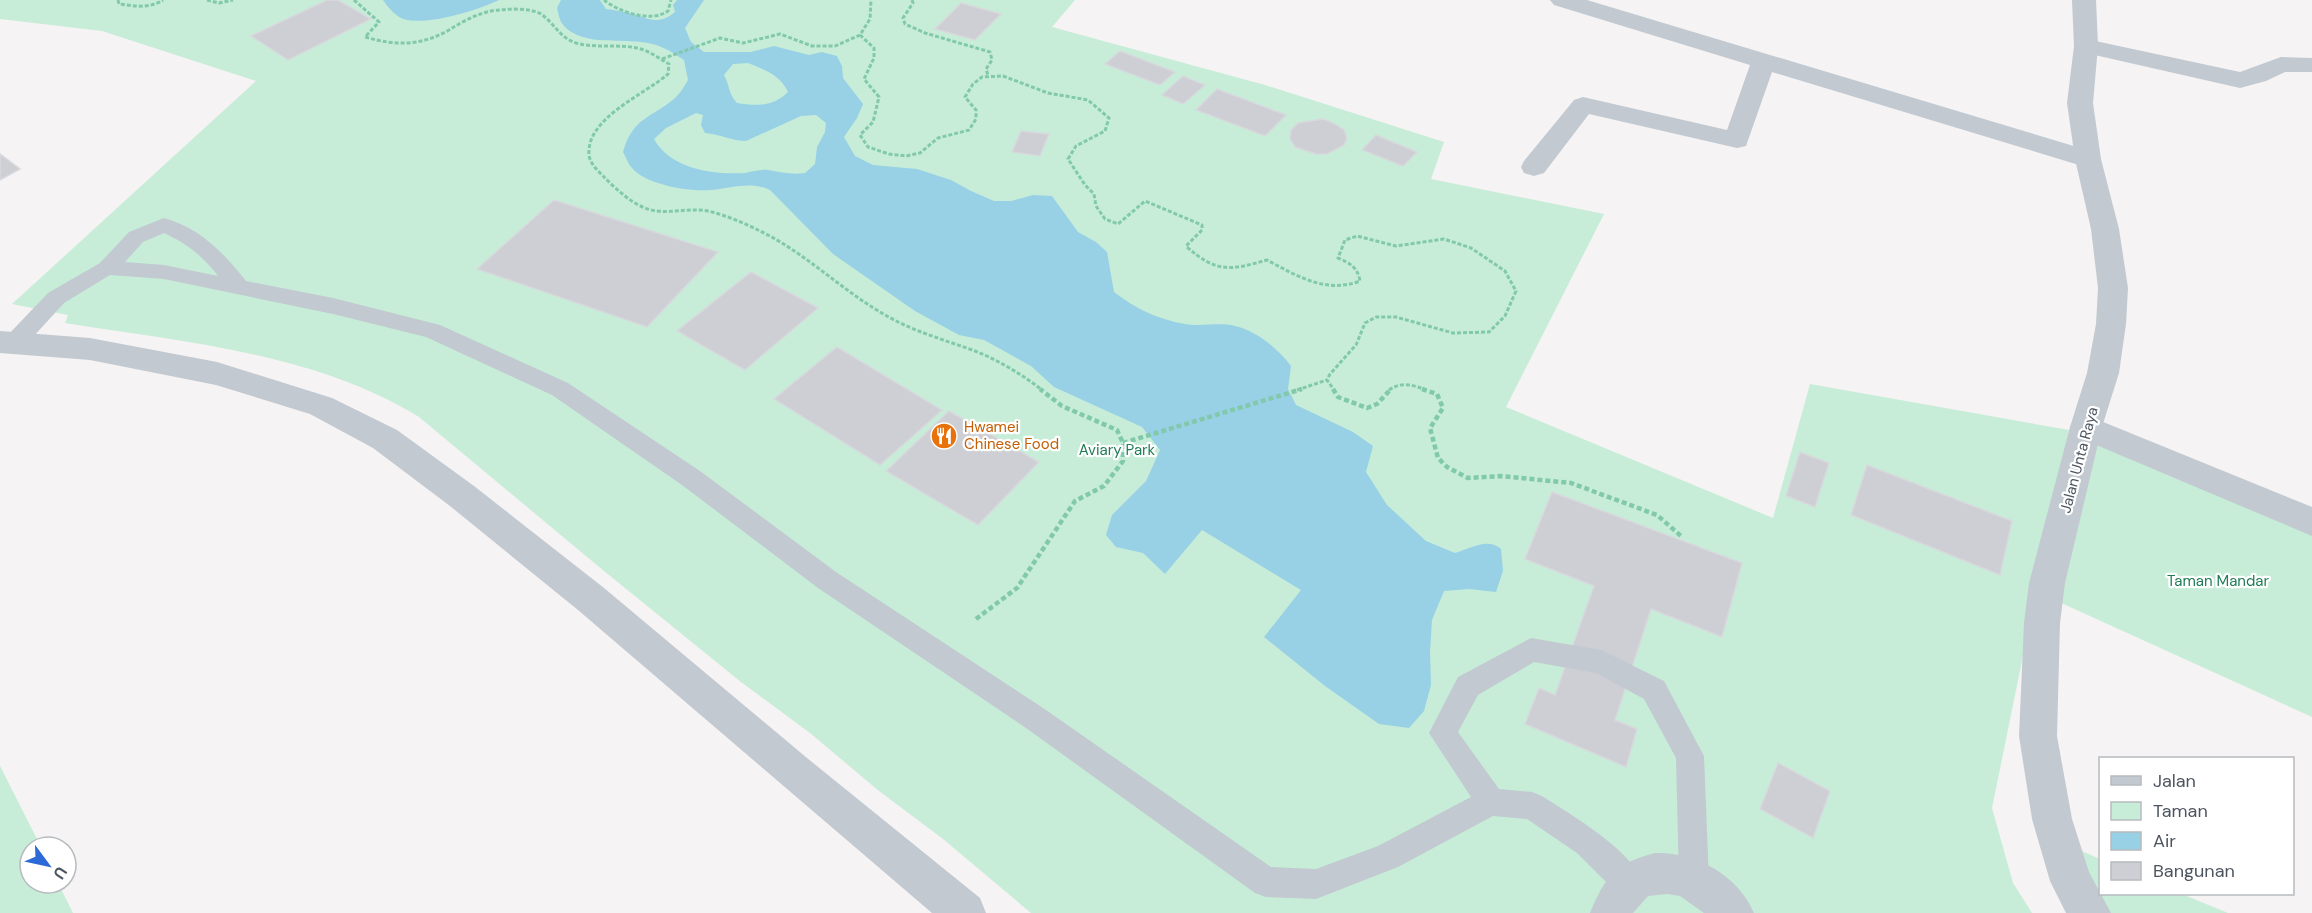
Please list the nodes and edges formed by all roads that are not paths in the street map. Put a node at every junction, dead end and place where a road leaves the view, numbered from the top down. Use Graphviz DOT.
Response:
graph roads {
  1 [pos="1562,0"];
  2 [pos="2084,0"];
  3 [pos="2086,46"];
  4 [pos="1763,62"];
  5 [pos="2312,65"];
  6 [pos="2088,159"];
  7 [pos="1534,167"];
  8 [pos="107,268"];
  9 [pos="238,286"];
  10 [pos="7,343"];
  11 [pos="2086,427"];
  12 [pos="2312,522"];
  13 [pos="1491,802"];
  14 [pos="1694,881"];
  15 [pos="1620,898"];
  16 [pos="965,913"];
  17 [pos="1733,913"];
  18 [pos="2090,913"];
  1 -- 4 [label="street"];
  2 -- 3 [label="street, Jalan Unta Raya"];
  3 -- 5 [label="street"];
  3 -- 6 [label="street, Jalan Unta Raya"];
  4 -- 6 [label="street"];
  4 -- 7 [label="street"];
  6 -- 11 [label="street, Jalan Unta Raya"];
  8 -- 9 [label="lane"];
  8 -- 9 [label="lane"];
  8 -- 10 [label="lane"];
  9 -- 13 [label="lane"];
  10 -- 16 [label="street"];
  11 -- 12 [label="street"];
  11 -- 18 [label="street, Jalan Unta Raya"];
  13 -- 14 [label="lane"];
  13 -- 15 [label="lane"];
  14 -- 15 [label="street"];
  14 -- 17 [label="street"];
}
